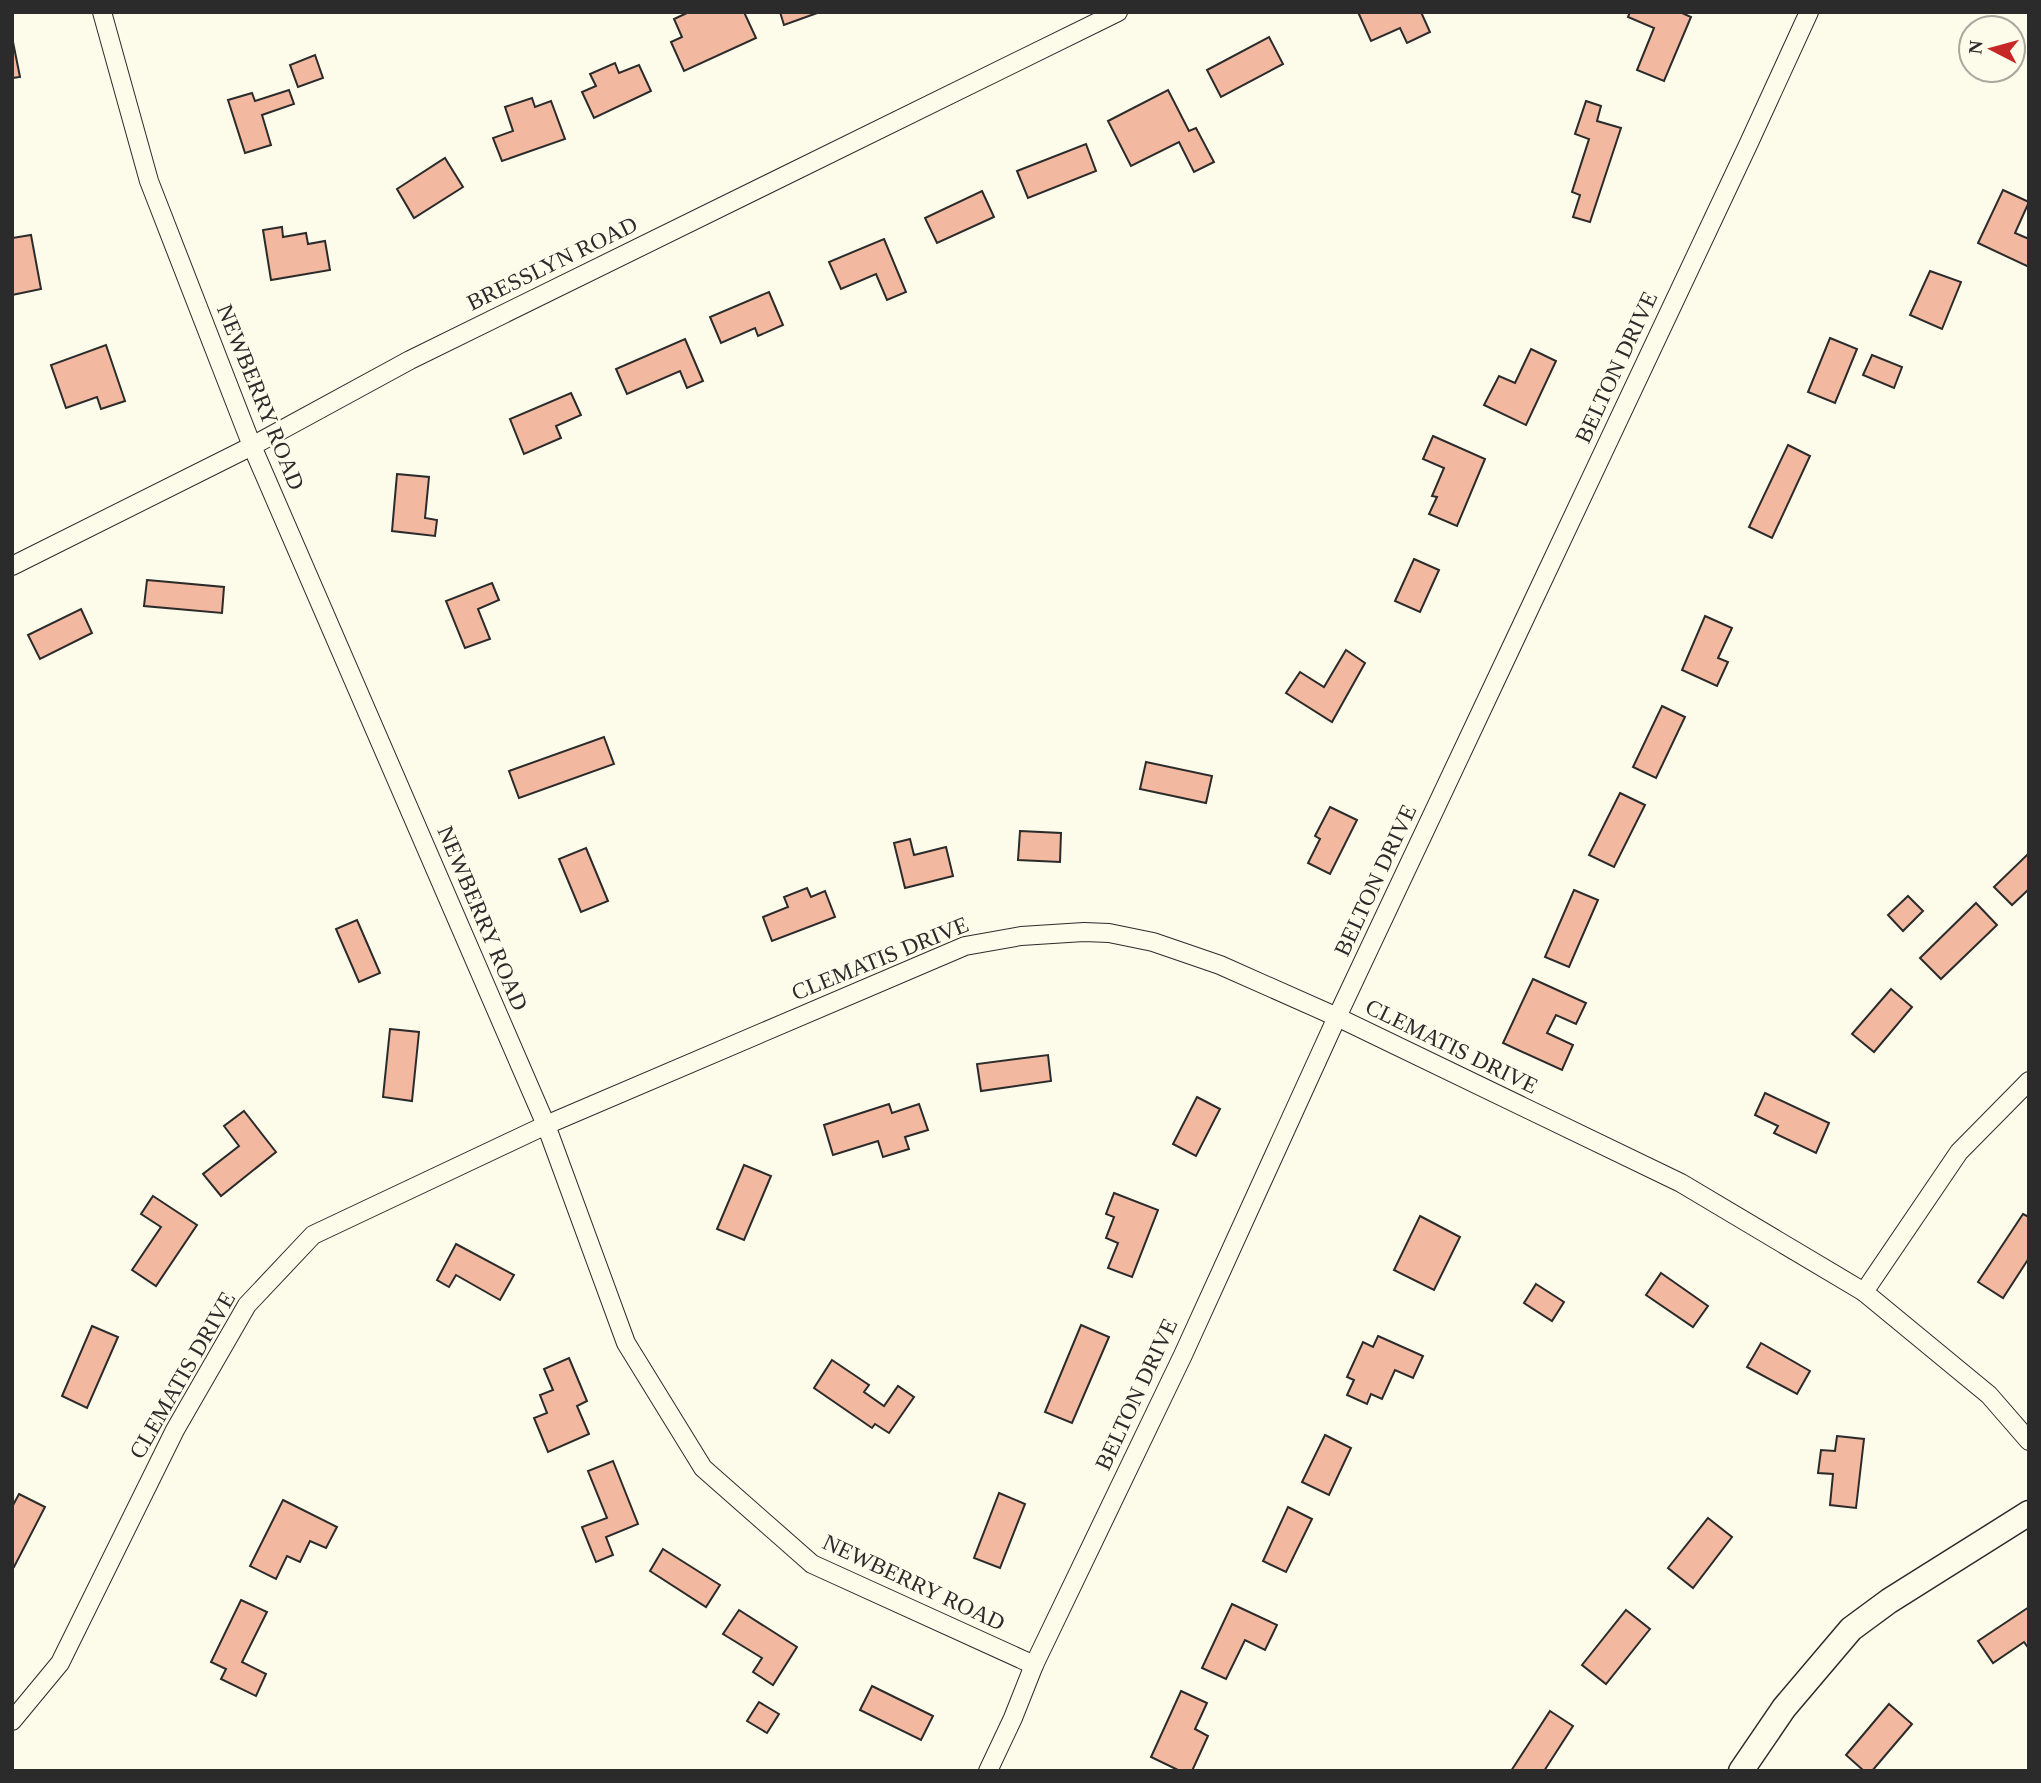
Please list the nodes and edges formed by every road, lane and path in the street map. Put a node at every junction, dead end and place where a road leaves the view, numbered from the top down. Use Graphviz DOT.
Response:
graph roads {
  1 [pos="102,12"];
  2 [pos="1118,12"];
  3 [pos="1809,12"];
  4 [pos="252,446"];
  5 [pos="12,566"];
  6 [pos="1337,1017"];
  7 [pos="2029,1081"];
  8 [pos="546,1125"];
  9 [pos="1864,1292"];
  10 [pos="2029,1441"];
  11 [pos="2029,1513"];
  12 [pos="1034,1665"];
  13 [pos="12,1721"];
  14 [pos="988,1771"];
  15 [pos="1741,1771"];
  1 -- 4 [label="street, NEWBERRY ROAD"];
  2 -- 4 [label="street, BRESSLYN ROAD"];
  3 -- 6 [label="street, BELTON DRIVE"];
  4 -- 5 [label="street, BRESSLYN ROAD"];
  4 -- 8 [label="street, NEWBERRY ROAD"];
  6 -- 8 [label="street, CLEMATIS DRIVE"];
  6 -- 9 [label="street, CLEMATIS DRIVE"];
  6 -- 12 [label="street, BELTON DRIVE"];
  7 -- 9 [label="street"];
  8 -- 12 [label="street, NEWBERRY ROAD"];
  8 -- 13 [label="street, CLEMATIS DRIVE"];
  9 -- 10 [label="street, CLEMATIS DRIVE"];
  11 -- 15 [label="street"];
  12 -- 14 [label="street, BELTON DRIVE"];
}
